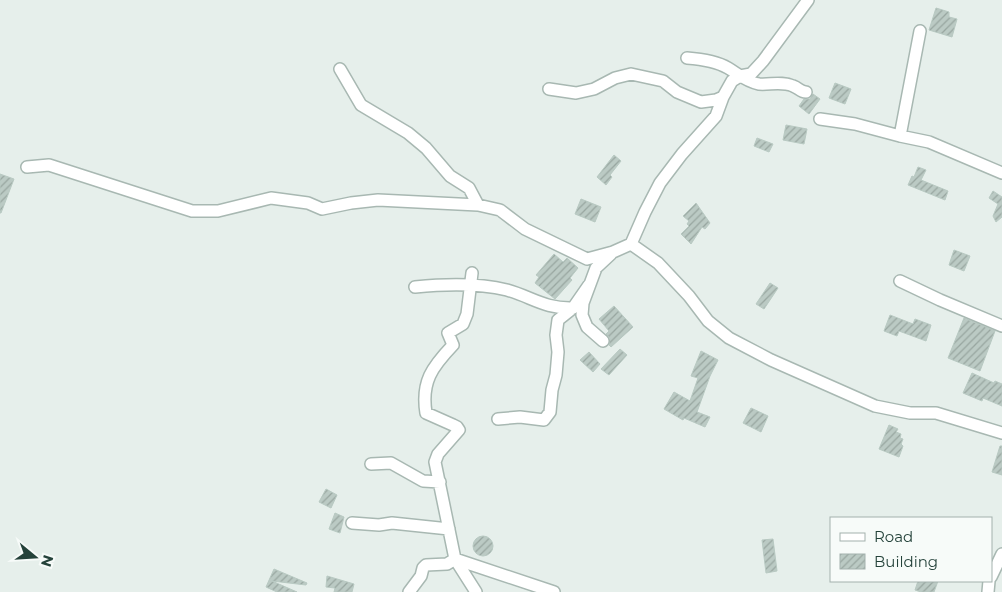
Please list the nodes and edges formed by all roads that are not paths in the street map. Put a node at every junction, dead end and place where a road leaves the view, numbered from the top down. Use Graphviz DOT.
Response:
graph roads {
  1 [pos="808,0"];
  2 [pos="920,31"];
  3 [pos="687,58"];
  4 [pos="340,69"];
  5 [pos="740,76"];
  6 [pos="549,90"];
  7 [pos="806,92"];
  8 [pos="723,97"];
  9 [pos="820,119"];
  10 [pos="900,136"];
  11 [pos="27,167"];
  12 [pos="1002,173"];
  13 [pos="478,205"];
  14 [pos="631,244"];
  15 [pos="613,252"];
  16 [pos="472,273"];
  17 [pos="900,281"];
  18 [pos="470,285"];
  19 [pos="589,286"];
  20 [pos="415,287"];
  21 [pos="573,308"];
  22 [pos="1002,326"];
  23 [pos="603,341"];
  24 [pos="498,419"];
  25 [pos="1002,433"];
  26 [pos="371,464"];
  27 [pos="440,482"];
  28 [pos="352,524"];
  29 [pos="449,529"];
  30 [pos="1002,554"];
  31 [pos="455,559"];
  32 [pos="992,575"];
  33 [pos="410,592"];
  34 [pos="476,592"];
  35 [pos="554,592"];
  1 -- 5 [label="street"];
  2 -- 10 [label="street"];
  3 -- 5 [label="street"];
  4 -- 13 [label="street"];
  5 -- 7 [label="street"];
  5 -- 8 [label="street"];
  6 -- 8 [label="street"];
  8 -- 14 [label="street"];
  9 -- 10 [label="street"];
  10 -- 12 [label="street"];
  11 -- 13 [label="street"];
  13 -- 15 [label="street"];
  14 -- 15 [label="street"];
  14 -- 25 [label="street"];
  15 -- 19 [label="street"];
  16 -- 18 [label="street"];
  17 -- 22 [label="street"];
  18 -- 20 [label="street"];
  18 -- 21 [label="street"];
  18 -- 27 [label="street"];
  19 -- 21 [label="street"];
  19 -- 23 [label="street"];
  21 -- 24 [label="street"];
  26 -- 27 [label="street"];
  27 -- 29 [label="street"];
  28 -- 29 [label="street"];
  29 -- 31 [label="street"];
  30 -- 32 [label="street"];
  31 -- 33 [label="street"];
  31 -- 34 [label="street"];
  31 -- 35 [label="street"];
}
